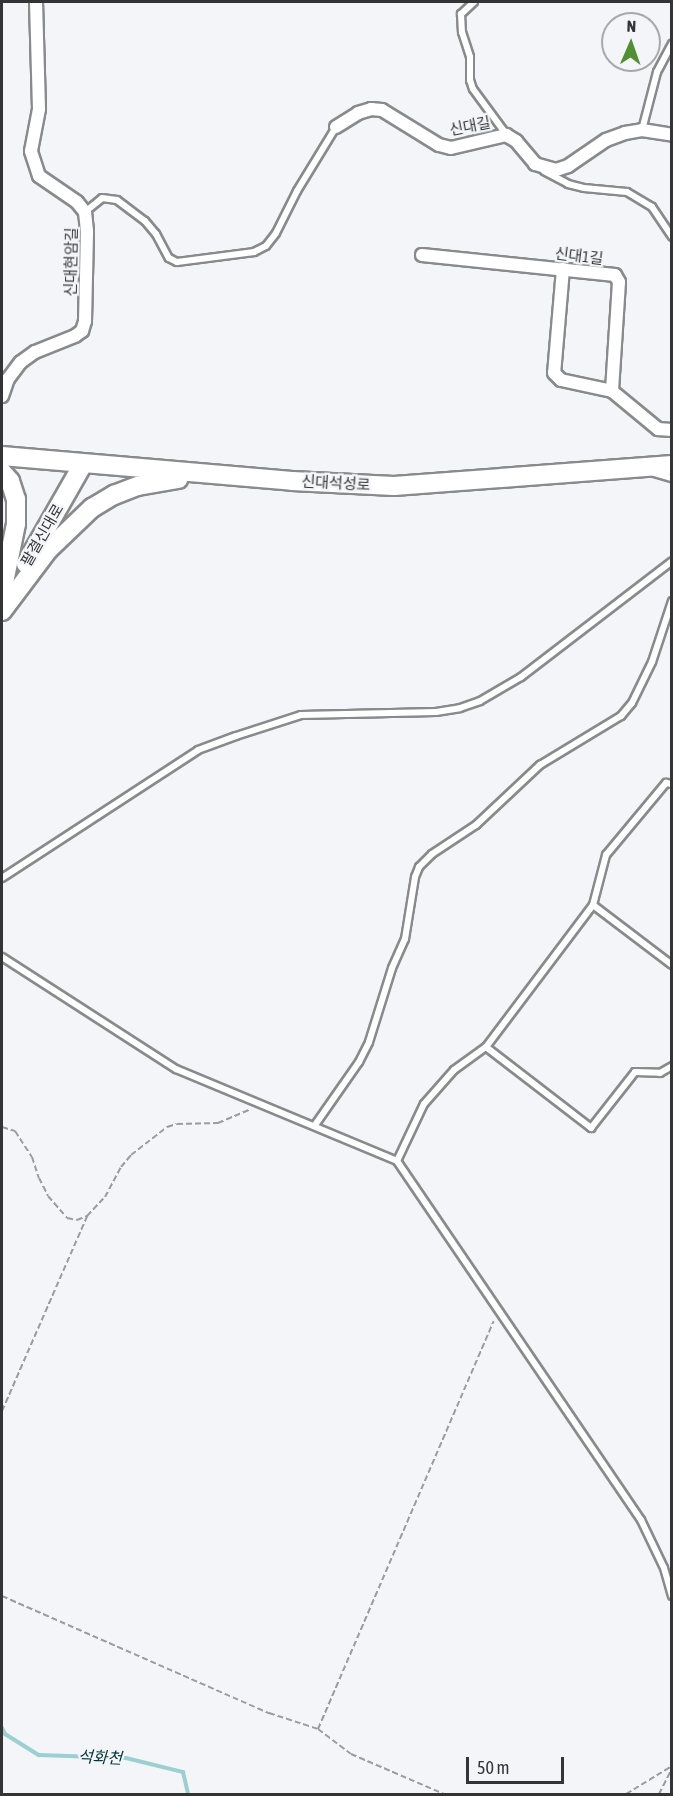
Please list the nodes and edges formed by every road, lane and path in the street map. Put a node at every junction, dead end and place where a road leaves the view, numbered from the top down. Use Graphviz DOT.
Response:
graph roads {
  1 [pos="36,2"];
  2 [pos="474,2"];
  3 [pos="672,44"];
  4 [pos="336,127"];
  5 [pos="642,130"];
  6 [pos="506,135"];
  7 [pos="672,135"];
  8 [pos="535,164"];
  9 [pos="85,212"];
  10 [pos="672,237"];
  11 [pos="422,255"];
  12 [pos="563,269"];
  13 [pos="612,390"];
  14 [pos="2,396"];
  15 [pos="672,430"];
  16 [pos="2,456"];
  17 [pos="84,464"];
  18 [pos="670,468"];
  19 [pos="2,472"];
  20 [pos="220,476"];
  21 [pos="672,561"];
  22 [pos="2,591"];
  23 [pos="672,601"];
  24 [pos="2,606"];
  25 [pos="2,611"];
  26 [pos="672,784"];
  27 [pos="2,878"];
  28 [pos="593,905"];
  29 [pos="2,957"];
  30 [pos="672,965"];
  31 [pos="486,1047"];
  32 [pos="672,1066"];
  33 [pos="262,1103"];
  34 [pos="315,1125"];
  35 [pos="2,1126"];
  36 [pos="397,1161"];
  37 [pos="87,1216"];
  38 [pos="499,1310"];
  39 [pos="2,1412"];
  40 [pos="2,1596"];
  41 [pos="672,1596"];
  42 [pos="318,1729"];
  43 [pos="672,1767"];
  44 [pos="444,1794"];
  45 [pos="626,1794"];
  46 [pos="659,1794"];
  1 -- 9 [label="street, 신대현암길"];
  2 -- 6 [label="lane"];
  3 -- 5 [label="lane"];
  4 -- 6 [label="street, 신대길"];
  4 -- 9 [label="lane"];
  5 -- 7 [label="street"];
  5 -- 8 [label="street"];
  6 -- 8 [label="street, 신대길"];
  8 -- 10 [label="lane"];
  9 -- 14 [label="street, 신대현암길"];
  11 -- 12 [label="street, 신대1길"];
  12 -- 13 [label="street"];
  12 -- 13 [label="street, 신대1길"];
  13 -- 15 [label="street"];
  16 -- 17 [label="street, 신대석성로"];
  17 -- 20 [label="street, 신대석성로"];
  17 -- 24 [label="street, 팔결신대로"];
  18 -- 20 [label="street, 신대석성로"];
  19 -- 22 [label="street"];
  20 -- 25 [label="street"];
  21 -- 27 [label="lane"];
  23 -- 34 [label="lane"];
  26 -- 28 [label="lane"];
  28 -- 30 [label="lane"];
  28 -- 31 [label="lane"];
  29 -- 33 [label="lane"];
  31 -- 32 [label="lane"];
  31 -- 36 [label="lane"];
  33 -- 34 [label="lane"];
  33 -- 37 [label="path"];
  34 -- 36 [label="lane"];
  35 -- 37 [label="path"];
  36 -- 38 [label="lane"];
  37 -- 39 [label="path"];
  38 -- 41 [label="lane"];
  38 -- 42 [label="path"];
  40 -- 42 [label="path"];
  42 -- 44 [label="path"];
  43 -- 45 [label="path"];
  43 -- 46 [label="path"];
}
